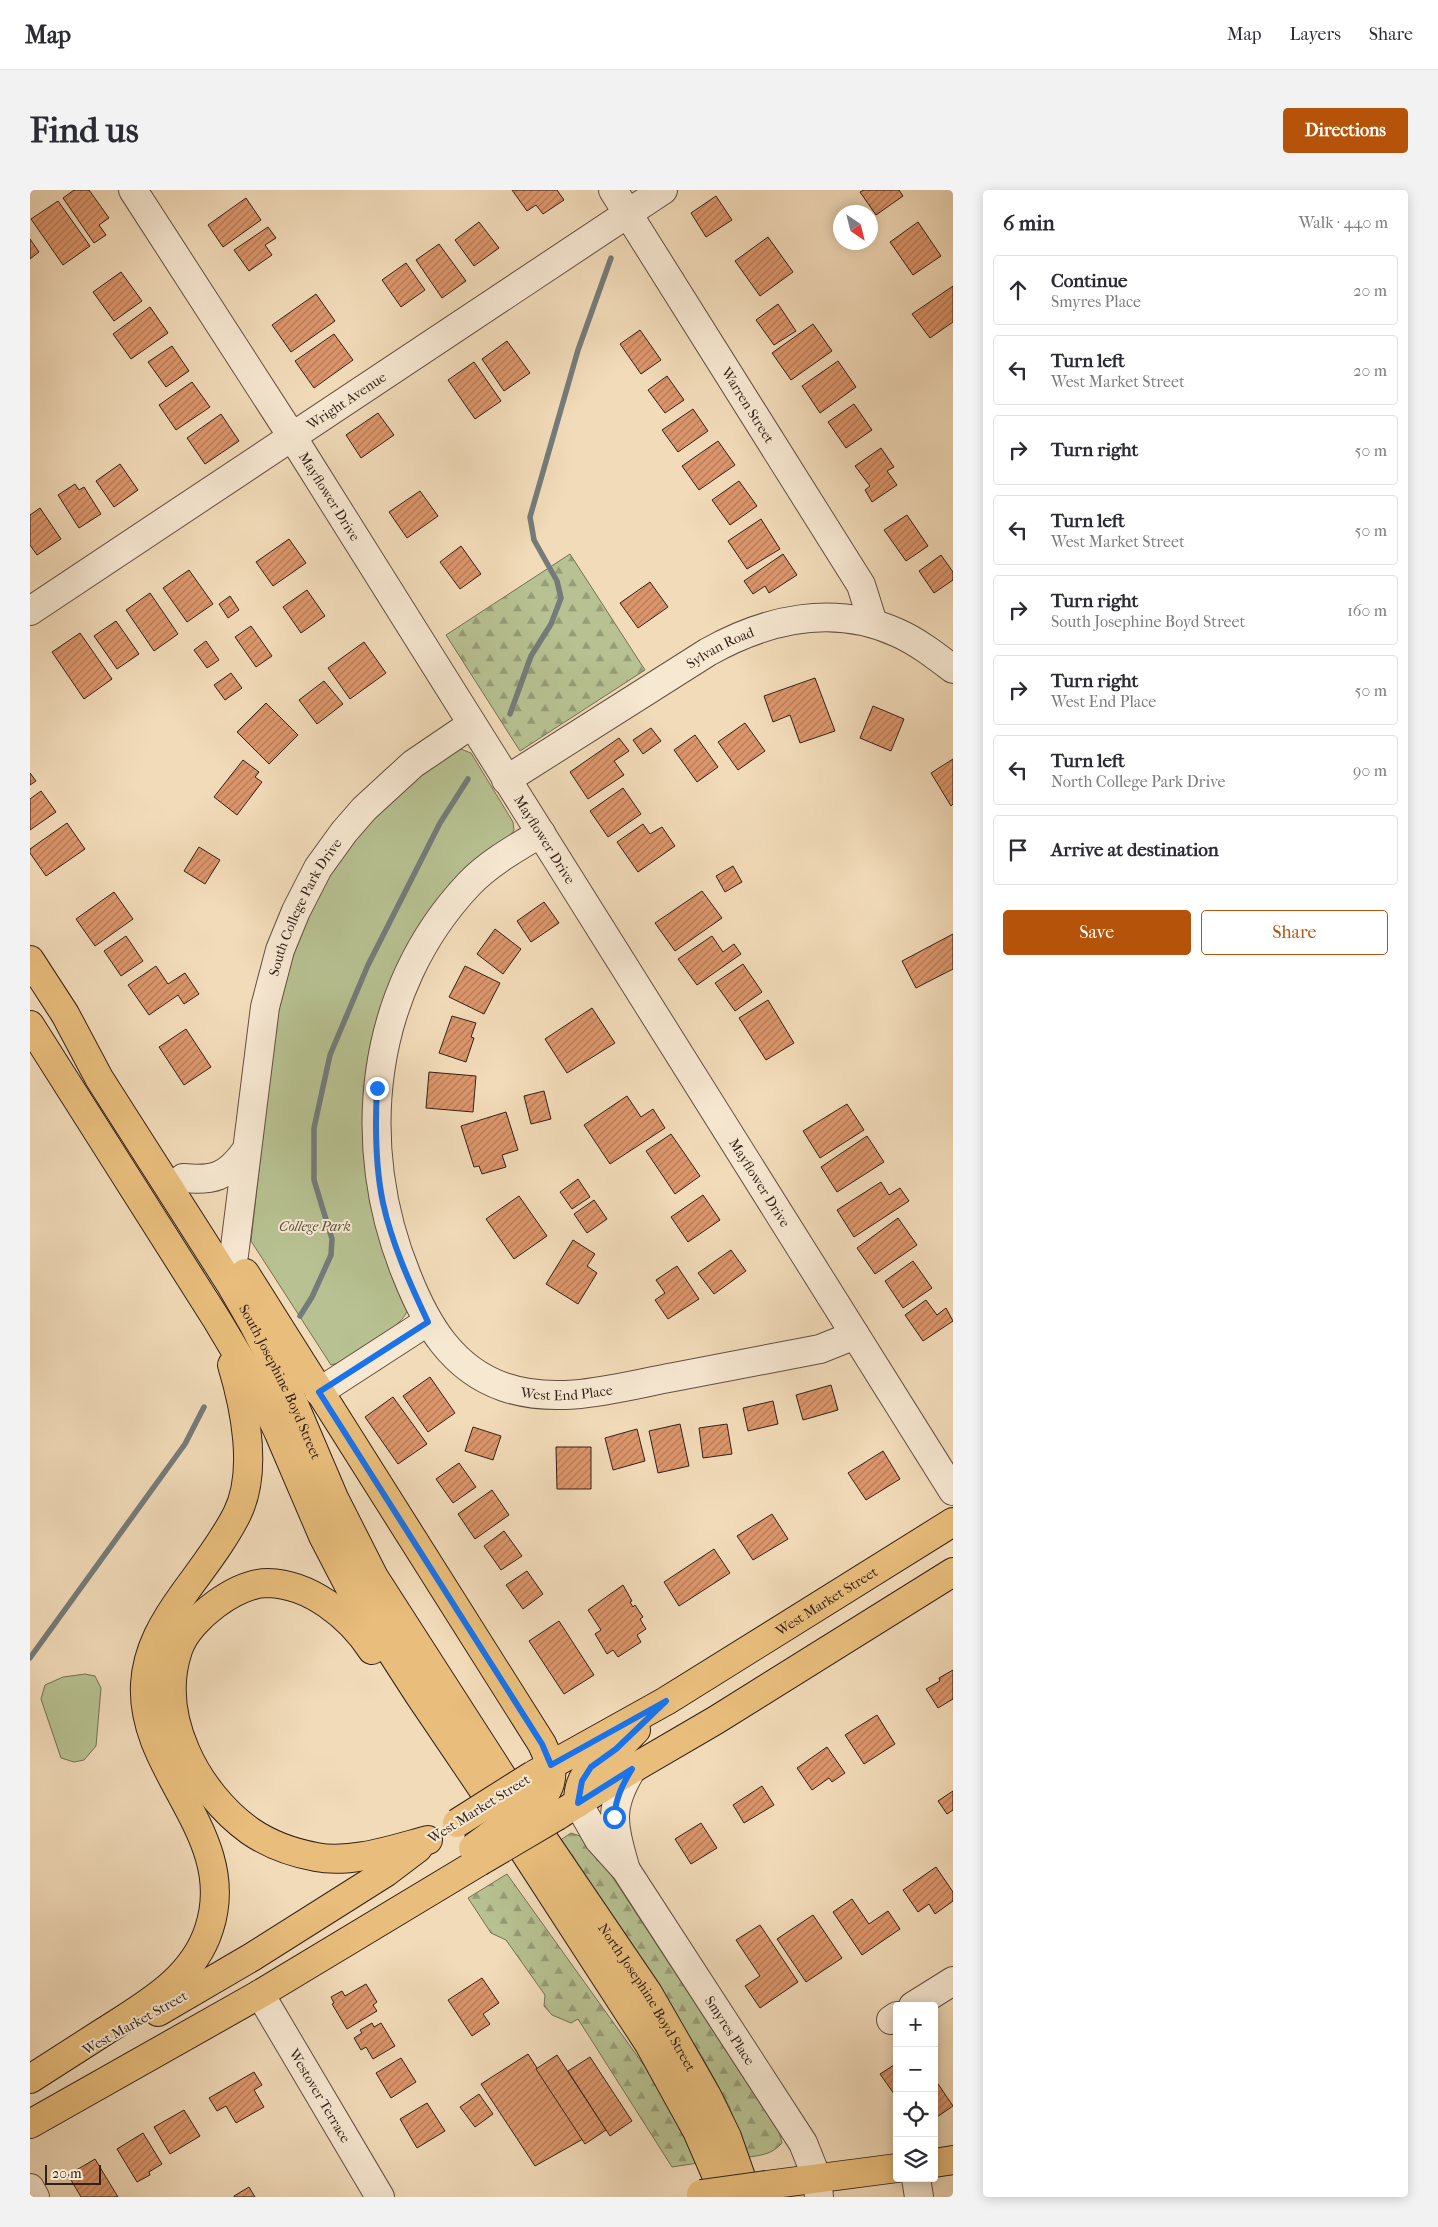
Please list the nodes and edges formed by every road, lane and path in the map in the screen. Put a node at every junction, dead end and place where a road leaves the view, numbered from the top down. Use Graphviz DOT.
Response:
graph roads {
  1 [pos="133,190"];
  2 [pos="612,190"];
  3 [pos="663,190"];
  4 [pos="627,214"];
  5 [pos="293,438"];
  6 [pos="30,611"];
  7 [pos="873,623"];
  8 [pos="953,669"];
  9 [pos="472,724"];
  10 [pos="506,780"];
  11 [pos="541,833"];
  12 [pos="30,960"];
  13 [pos="64,1014"];
  14 [pos="30,1025"];
  15 [pos="245,1152"];
  16 [pos="183,1178"];
  17 [pos="234,1255"];
  18 [pos="217,1320"];
  19 [pos="428,1322"];
  20 [pos="855,1335"];
  21 [pos="319,1392"];
  22 [pos="953,1491"];
  23 [pos="953,1522"];
  24 [pos="953,1572"];
  25 [pos="666,1701"];
  26 [pos="632,1769"];
  27 [pos="541,1798"];
  28 [pos="428,1840"];
  29 [pos="626,1870"];
  30 [pos="953,1981"];
  31 [pos="260,1994"];
  32 [pos="919,2002"];
  33 [pos="30,2080"];
  34 [pos="30,2124"];
  35 [pos="953,2160"];
  36 [pos="938,2162"];
  37 [pos="893,2169"];
  38 [pos="917,2182"];
  39 [pos="30,2188"];
  40 [pos="818,2188"];
  41 [pos="757,2191"];
  42 [pos="704,2196"];
  43 [pos="35,2197"];
  44 [pos="380,2197"];
  45 [pos="919,2197"];
  1 -- 5 [label="street, Mayflower Drive"];
  2 -- 4 [label="street, Warren Street"];
  3 -- 4 [label="street, Wright Avenue"];
  4 -- 5 [label="street, Wright Avenue"];
  4 -- 7 [label="street, Warren Street"];
  5 -- 6 [label="street, Wright Avenue"];
  5 -- 9 [label="street, Mayflower Drive"];
  7 -- 8 [label="street, Sylvan Road"];
  7 -- 10 [label="street, Sylvan Road"];
  9 -- 10 [label="street, Mayflower Drive"];
  9 -- 15 [label="street, South College Park Drive"];
  10 -- 11 [label="street, Mayflower Drive"];
  11 -- 19 [label="street, West End Place"];
  11 -- 20 [label="street, Mayflower Drive"];
  12 -- 13 [label="main road, South Josephine Boyd Street"];
  13 -- 16 [label="main road"];
  13 -- 27 [label="main road, South Josephine Boyd Street"];
  14 -- 18 [label="main road, South Josephine Boyd Street"];
  15 -- 16 [label="street"];
  15 -- 17 [label="street, South College Park Drive"];
  16 -- 17 [label="main road"];
  17 -- 21 [label="main road"];
  18 -- 27 [label="main road, South Josephine Boyd Street"];
  18 -- 33 [label="main road"];
  19 -- 20 [label="street, West End Place"];
  19 -- 21 [label="street"];
  20 -- 22 [label="street, Mayflower Drive"];
  21 -- 27 [label="main road"];
  23 -- 25 [label="main road, West Market Street"];
  24 -- 26 [label="main road, West Market Street"];
  25 -- 27 [label="main road, West Market Street"];
  25 -- 27 [label="main road"];
  26 -- 27 [label="main road, West Market Street"];
  26 -- 29 [label="street, Smyres Place"];
  27 -- 28 [label="main road, West Market Street, bridge"];
  27 -- 28 [label="main road"];
  27 -- 29 [label="street, Smyres Place"];
  27 -- 31 [label="main road, West Market Street, bridge"];
  27 -- 41 [label="main road, North Josephine Boyd Street"];
  27 -- 42 [label="main road, North Josephine Boyd Street"];
  28 -- 33 [label="main road, West Market Street"];
  29 -- 40 [label="street, Smyres Place"];
  30 -- 32 [label="street"];
  31 -- 34 [label="main road, West Market Street"];
  31 -- 44 [label="street, Westover Terrace"];
  35 -- 36 [label="main road"];
  37 -- 40 [label="main road"];
  38 -- 45 [label="street"];
  39 -- 43 [label="street"];
  40 -- 41 [label="main road"];
  41 -- 42 [label="main road, bridge"];
}
